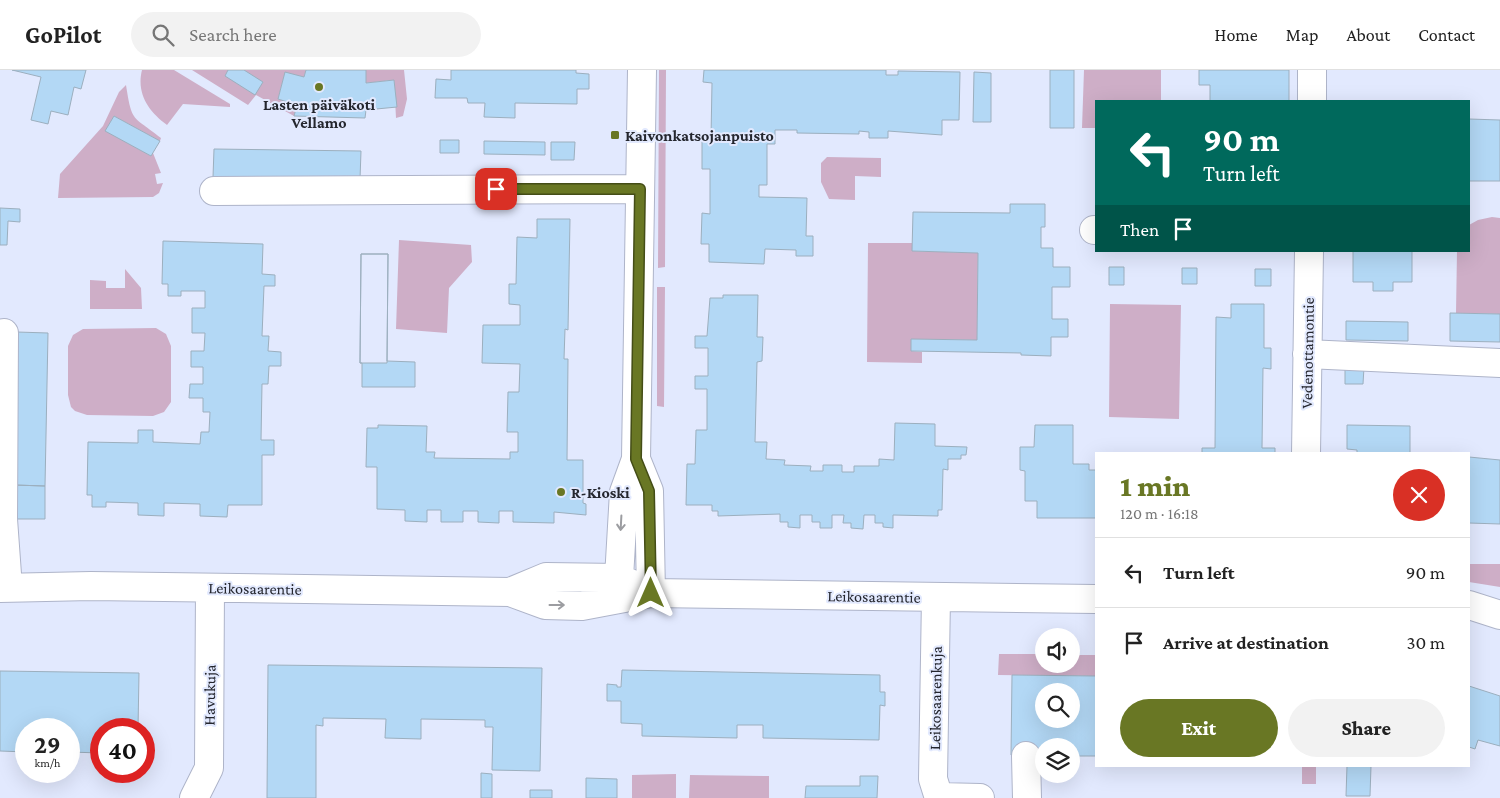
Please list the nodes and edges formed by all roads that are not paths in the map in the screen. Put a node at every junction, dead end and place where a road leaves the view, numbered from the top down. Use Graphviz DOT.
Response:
graph roads {
  1 [pos="642,70"];
  2 [pos="1312,70"];
  3 [pos="1312,100"];
  4 [pos="640,189"];
  5 [pos="214,191"];
  6 [pos="1309,252"];
  7 [pos="4,332"];
  8 [pos="1308,354"];
  9 [pos="1500,363"];
  10 [pos="1306,452"];
  11 [pos="636,459"];
  12 [pos="619,578"];
  13 [pos="4,588"];
  14 [pos="210,588"];
  15 [pos="510,592"];
  16 [pos="651,593"];
  17 [pos="936,597"];
  18 [pos="1095,599"];
  19 [pos="1026,756"];
  20 [pos="939,797"];
  21 [pos="194,798"];
  22 [pos="980,798"];
  23 [pos="1027,798"];
  1 -- 4 [label="street"];
  2 -- 3 [label="street"];
  4 -- 5 [label="street"];
  4 -- 11 [label="street"];
  6 -- 8 [label="street, Vedenottamontie"];
  7 -- 13 [label="street"];
  8 -- 9 [label="street"];
  8 -- 10 [label="street, Vedenottamontie"];
  11 -- 12 [label="street, one-way"];
  11 -- 16 [label="street"];
  12 -- 15 [label="street, Leikosaarentie"];
  12 -- 16 [label="street, Leikosaarentie"];
  13 -- 14 [label="street, Leikosaarentie"];
  14 -- 15 [label="street, Leikosaarentie"];
  14 -- 21 [label="street, Havukuja"];
  15 -- 16 [label="street, Leikosaarentie, one-way"];
  16 -- 17 [label="street, Leikosaarentie"];
  17 -- 18 [label="street, Leikosaarentie"];
  17 -- 20 [label="street, Leikosaarenkuja"];
  19 -- 23 [label="street"];
  20 -- 22 [label="street"];
}
